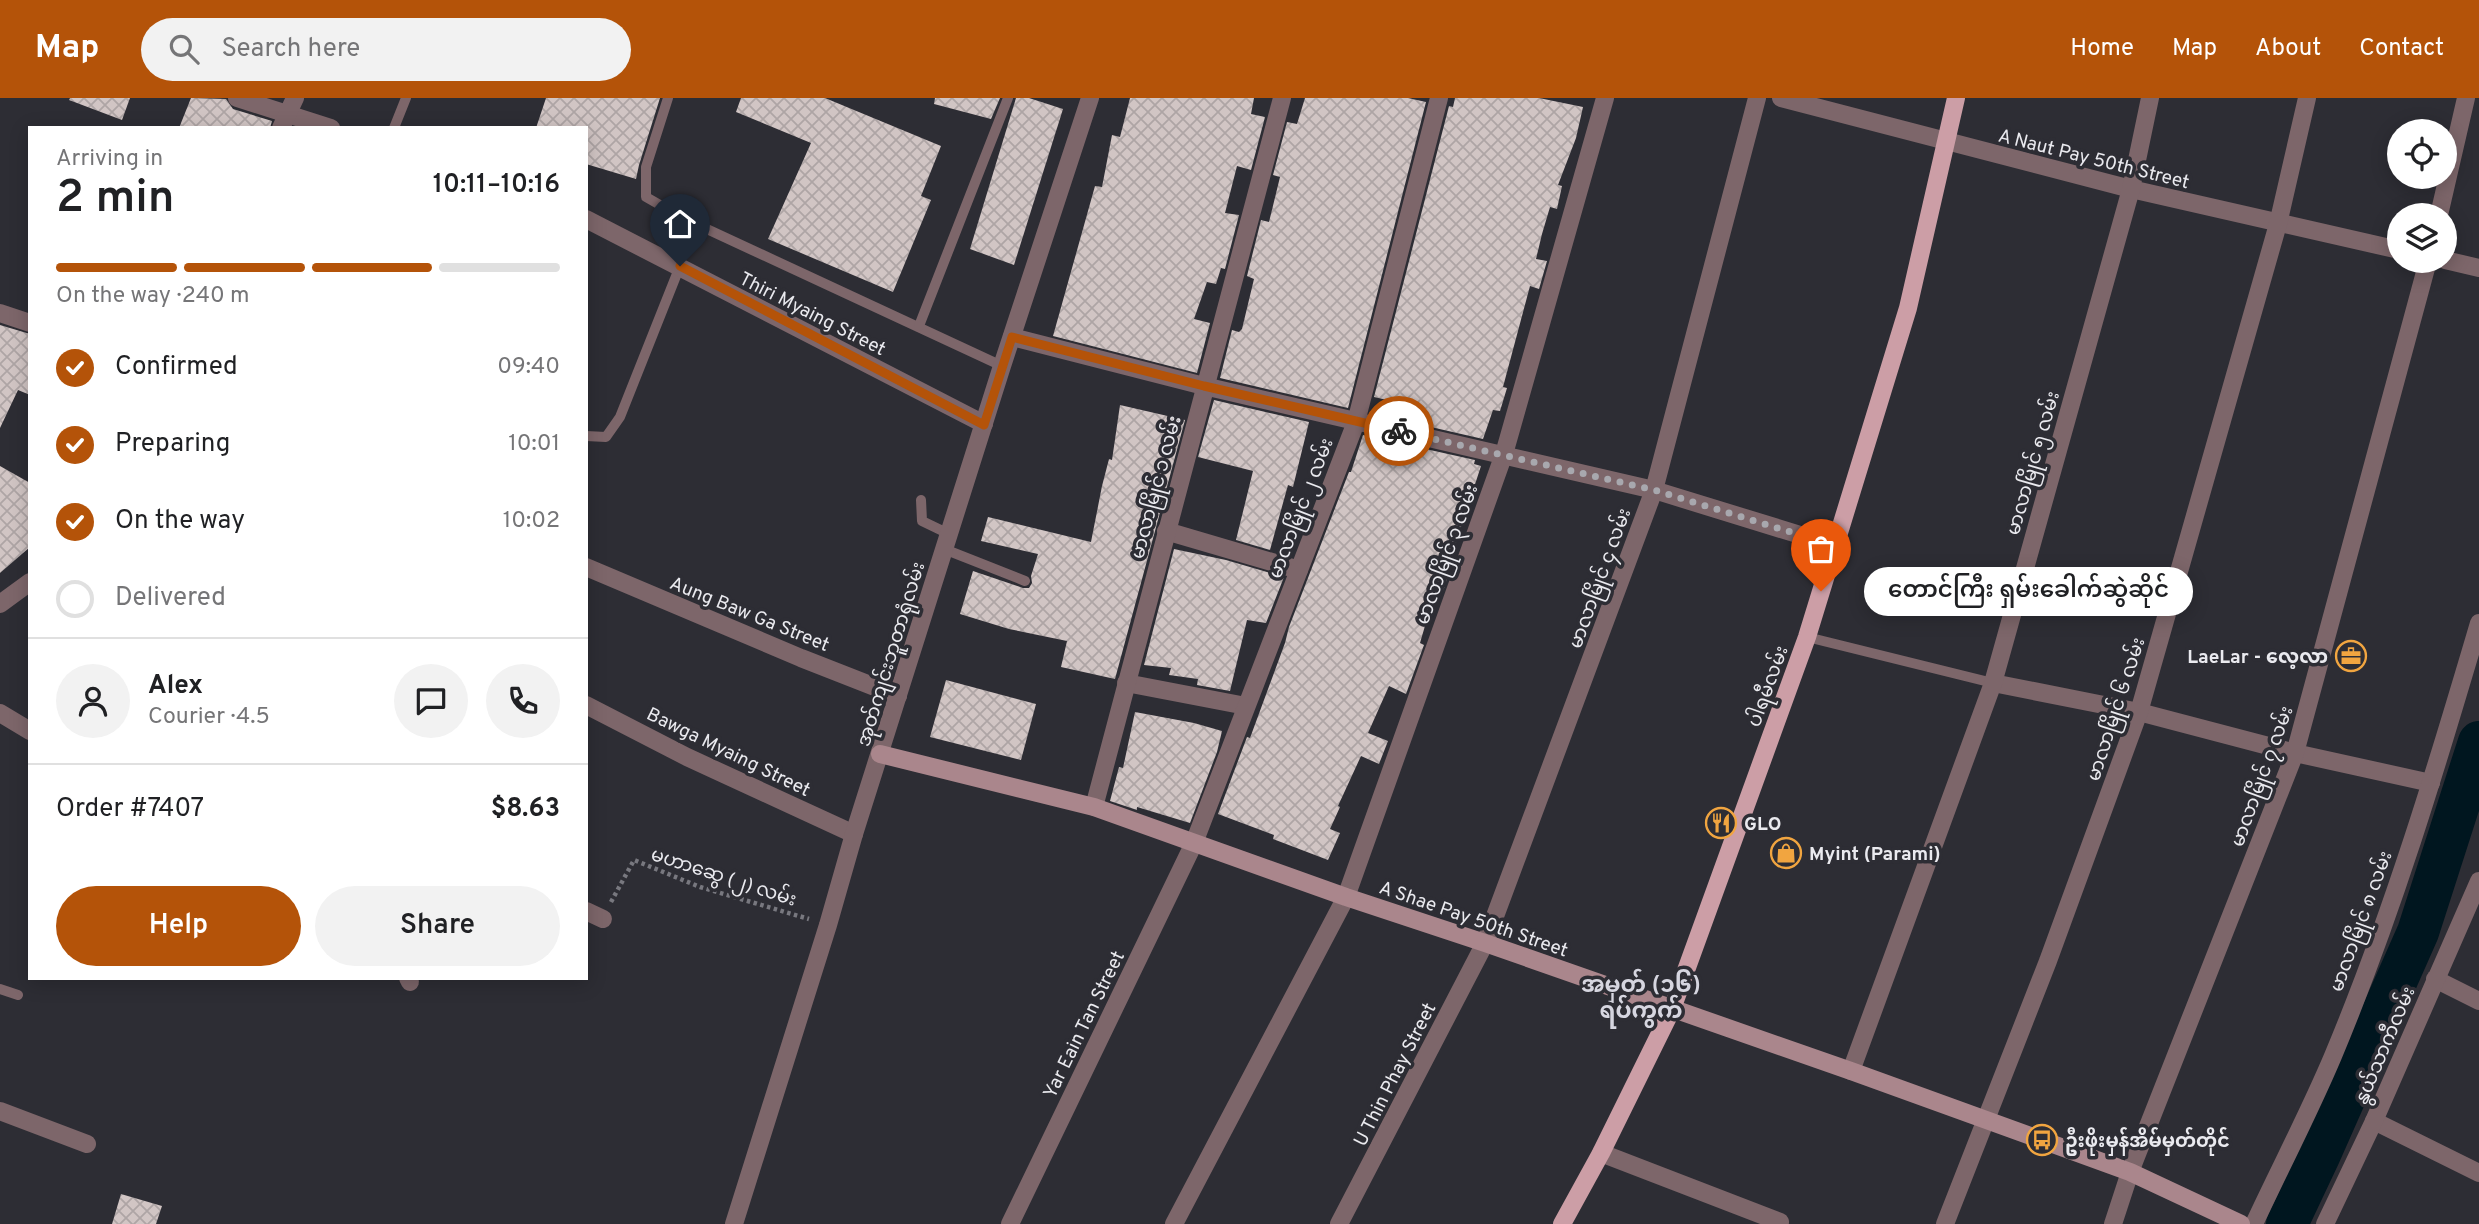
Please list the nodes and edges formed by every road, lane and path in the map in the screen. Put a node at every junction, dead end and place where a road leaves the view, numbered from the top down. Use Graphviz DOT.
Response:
graph roads {
  1 [pos="237,98"];
  2 [pos="295,98"];
  3 [pos="406,98"];
  4 [pos="668,98"];
  5 [pos="1008,98"];
  6 [pos="1090,98"];
  7 [pos="1282,98"];
  8 [pos="1439,98"];
  9 [pos="1605,98"];
  10 [pos="1757,98"];
  11 [pos="1781,98"];
  12 [pos="1956,98"];
  13 [pos="2150,98"];
  14 [pos="2307,98"];
  15 [pos="2466,98"];
  16 [pos="284,121"];
  17 [pos="318,126"];
  18 [pos="395,126"];
  19 [pos="1946,142"];
  20 [pos="2130,190"];
  21 [pos="2442,203"];
  22 [pos="588,220"];
  23 [pos="2278,224"];
  24 [pos="2387,247"];
  25 [pos="2457,263"];
  26 [pos="680,266"];
  27 [pos="2479,268"];
  28 [pos="2425,273"];
  29 [pos="0,313"];
  30 [pos="28,322"];
  31 [pos="919,326"];
  32 [pos="1012,337"];
  33 [pos="1002,366"];
  34 [pos="1204,386"];
  35 [pos="1356,422"];
  36 [pos="984,425"];
  37 [pos="588,436"];
  38 [pos="1504,454"];
  39 [pos="1654,490"];
  40 [pos="921,500"];
  41 [pos="1166,531"];
  42 [pos="947,542"];
  43 [pos="1836,546"];
  44 [pos="588,568"];
  45 [pos="1299,570"];
  46 [pos="1025,581"];
  47 [pos="28,583"];
  48 [pos="0,604"];
  49 [pos="2479,623"];
  50 [pos="1807,637"];
  51 [pos="1126,683"];
  52 [pos="1993,683"];
  53 [pos="898,696"];
  54 [pos="588,706"];
  55 [pos="1247,706"];
  56 [pos="2139,712"];
  57 [pos="0,713"];
  58 [pos="28,730"];
  59 [pos="2295,753"];
  60 [pos="880,754"];
  61 [pos="2431,783"];
  62 [pos="1094,807"];
  63 [pos="854,834"];
  64 [pos="1194,842"];
  65 [pos="2479,881"];
  66 [pos="1346,897"];
  67 [pos="594,915"];
  68 [pos="828,925"];
  69 [pos="1485,943"];
  70 [pos="2435,979"];
  71 [pos="0,989"];
  72 [pos="18,995"];
  73 [pos="2479,1001"];
  74 [pos="1672,1009"];
  75 [pos="1851,1071"];
  76 [pos="0,1111"];
  77 [pos="1986,1121"];
  78 [pos="2374,1121"];
  79 [pos="87,1144"];
  80 [pos="1601,1153"];
  81 [pos="2130,1172"];
  82 [pos="2479,1173"];
  83 [pos="1780,1222"];
  84 [pos="734,1224"];
  85 [pos="1010,1224"];
  86 [pos="1174,1224"];
  87 [pos="1339,1224"];
  88 [pos="1562,1224"];
  89 [pos="1945,1224"];
  90 [pos="2113,1224"];
  91 [pos="2241,1224"];
  92 [pos="2254,1224"];
  93 [pos="2325,1224"];
  1 -- 16 [label="street"];
  2 -- 16 [label="street"];
  3 -- 18 [label="lane"];
  4 -- 31 [label="lane"];
  5 -- 31 [label="lane"];
  6 -- 32 [label="street, အုတ်ကျင်းဘူတာရုံလမ်း"];
  7 -- 34 [label="street, မာလာမြိုင် ၁ လမ်း"];
  8 -- 35 [label="street, မာလာမြိုင် ၂ လမ်း"];
  9 -- 38 [label="street, မာလာမြိုင် ၃ လမ်း"];
  10 -- 39 [label="street, မာလာမြိုင် ၄ လမ်း"];
  11 -- 19 [label="street, A Naut Pay 50th Street"];
  12 -- 19 [label="main road, ပါရမီလမ်း"];
  13 -- 20 [label="street, မာလာမြိုင် ၅ လမ်း"];
  14 -- 23 [label="street, မာလာမြိုင် ၆ လမ်း"];
  15 -- 21 [label="street"];
  16 -- 17 [label="street"];
  19 -- 20 [label="street, A Naut Pay 50th Street"];
  19 -- 43 [label="main road, ပါရမီလမ်း"];
  20 -- 23 [label="street, A Naut Pay 50th Street"];
  20 -- 52 [label="street, မာလာမြိုင် ၅ လမ်း"];
  22 -- 26 [label="street, Thiri Myaing Street"];
  23 -- 24 [label="street, A Naut Pay 50th Street"];
  23 -- 56 [label="street, မာလာမြိုင် ၆ လမ်း"];
  25 -- 27 [label="street"];
  26 -- 36 [label="street, Thiri Myaing Street"];
  26 -- 37 [label="lane"];
  28 -- 59 [label="street, မာလာမြိုင် ၇ လမ်း"];
  29 -- 30 [label="street"];
  31 -- 33 [label="lane"];
  32 -- 33 [label="street, အုတ်ကျင်းဘူတာရုံလမ်း"];
  32 -- 34 [label="street"];
  33 -- 36 [label="street, အုတ်ကျင်းဘူတာရုံလမ်း"];
  34 -- 35 [label="street"];
  34 -- 41 [label="street, မာလာမြိုင် ၁ လမ်း"];
  35 -- 38 [label="street"];
  35 -- 45 [label="street, မာလာမြိုင် ၂ လမ်း"];
  36 -- 42 [label="street, အုတ်ကျင်းဘူတာရုံလမ်း"];
  38 -- 39 [label="street"];
  38 -- 66 [label="street, မာလာမြိုင် ၃ လမ်း"];
  39 -- 43 [label="street"];
  39 -- 69 [label="street, မာလာမြိုင် ၄ လမ်း"];
  40 -- 42 [label="lane"];
  41 -- 45 [label="street"];
  41 -- 51 [label="street, မာလာမြိုင် ၁ လမ်း"];
  42 -- 46 [label="lane"];
  42 -- 53 [label="street, အုတ်ကျင်းဘူတာရုံလမ်း"];
  43 -- 50 [label="main road, ပါရမီလမ်း"];
  44 -- 53 [label="street, Aung Baw Ga Street"];
  45 -- 55 [label="street, မာလာမြိုင် ၂ လမ်း"];
  47 -- 48 [label="street"];
  49 -- 61 [label="street, မာလာမြိုင် ၈ လမ်း"];
  50 -- 52 [label="lane"];
  50 -- 74 [label="main road, ပါရမီလမ်း"];
  51 -- 55 [label="street"];
  51 -- 62 [label="street, မာလာမြိုင် ၁ လမ်း"];
  52 -- 56 [label="street"];
  52 -- 75 [label="street, မာလာမြိုင် ၅ လမ်း"];
  53 -- 60 [label="street, အုတ်ကျင်းဘူတာရုံလမ်း"];
  54 -- 63 [label="street, Bawga Myaing Street"];
  55 -- 64 [label="street, မာလာမြိုင် ၂ လမ်း"];
  56 -- 59 [label="street"];
  56 -- 77 [label="street, မာလာမြိုင် ၆ လမ်း"];
  57 -- 58 [label="street"];
  59 -- 61 [label="street"];
  59 -- 81 [label="street, မာလာမြိုင် ၇ လမ်း"];
  60 -- 62 [label="street, A Shae Pay 50th Street"];
  60 -- 63 [label="street, အုတ်ကျင်းဘူတာရုံလမ်း"];
  61 -- 92 [label="street, မာလာမြိုင် ၈ လမ်း"];
  62 -- 64 [label="street, A Shae Pay 50th Street"];
  63 -- 68 [label="street, အုတ်ကျင်းဘူတာရုံလမ်း"];
  64 -- 66 [label="street, A Shae Pay 50th Street"];
  64 -- 85 [label="street, Yar Eain Tan Street"];
  65 -- 70 [label="street, နွယ်သာကီလမ်း"];
  66 -- 69 [label="street, A Shae Pay 50th Street"];
  66 -- 86 [label="street, မာလာမြိုင် ၃ လမ်း"];
  67 -- 68 [label="path, မဟာဆွေ (၂) လမ်း"];
  68 -- 84 [label="street, အုတ်ကျင်းဘူတာရုံလမ်း"];
  69 -- 74 [label="street, A Shae Pay 50th Street"];
  69 -- 87 [label="street, U Thin Phay Street"];
  70 -- 73 [label="street"];
  70 -- 78 [label="street, နွယ်သာကီလမ်း"];
  71 -- 72 [label="lane"];
  74 -- 75 [label="street, A Shae Pay 50th Street"];
  74 -- 80 [label="main road, ပါရမီလမ်း"];
  75 -- 77 [label="street, A Shae Pay 50th Street"];
  76 -- 79 [label="street"];
  77 -- 81 [label="street, A Shae Pay 50th Street"];
  77 -- 89 [label="street, မာလာမြိုင် ၆ လမ်း"];
  78 -- 82 [label="street"];
  78 -- 93 [label="street, နွယ်သာကီလမ်း"];
  80 -- 83 [label="street"];
  80 -- 88 [label="main road, ပါရမီလမ်း"];
  81 -- 90 [label="street, မာလာမြိုင် ၇ လမ်း"];
  81 -- 91 [label="street, A Shae Pay 50th Street"];
}
